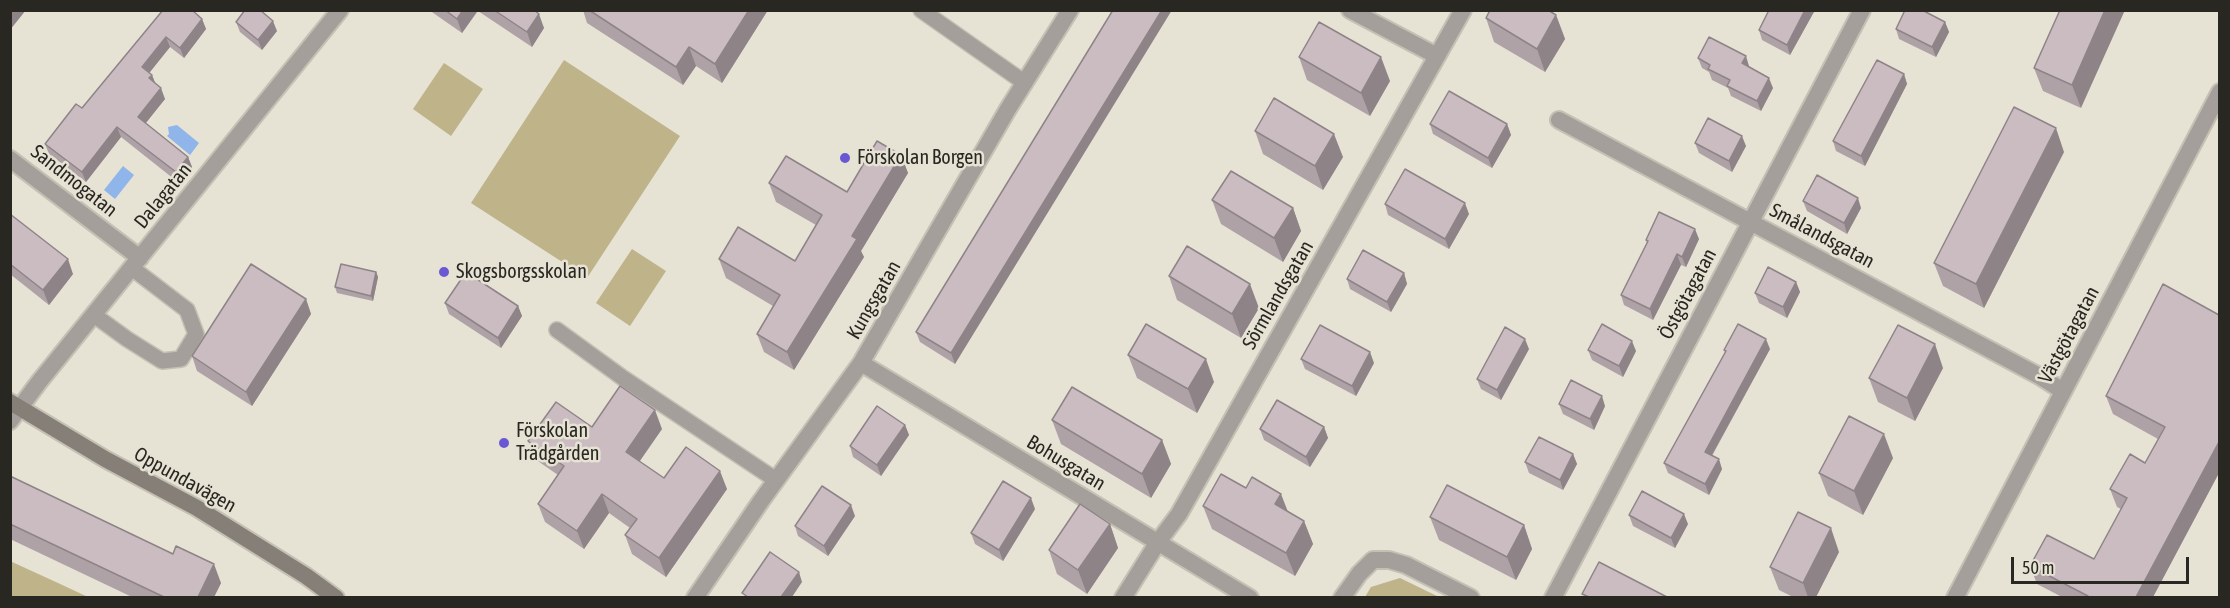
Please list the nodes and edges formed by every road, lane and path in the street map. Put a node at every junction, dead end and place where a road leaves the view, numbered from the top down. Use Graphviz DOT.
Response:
graph roads {
  1 [pos="340,10"];
  2 [pos="921,10"];
  3 [pos="1070,10"];
  4 [pos="1350,10"];
  5 [pos="1463,10"];
  6 [pos="1862,10"];
  7 [pos="1437,56"];
  8 [pos="1024,83"];
  9 [pos="2220,92"];
  10 [pos="1559,120"];
  11 [pos="10,159"];
  12 [pos="1750,222"];
  13 [pos="136,263"];
  14 [pos="94,315"];
  15 [pos="557,330"];
  16 [pos="861,363"];
  17 [pos="2064,391"];
  18 [pos="14,410"];
  19 [pos="776,480"];
  20 [pos="1158,542"];
  21 [pos="336,597"];
  22 [pos="695,597"];
  23 [pos="1123,597"];
  24 [pos="1250,597"];
  25 [pos="1342,597"];
  26 [pos="1471,597"];
  27 [pos="1553,597"];
  28 [pos="1955,597"];
  1 -- 13 [label="street, Dalagatan"];
  2 -- 8 [label="lane"];
  3 -- 8 [label="street, Kungsgatan"];
  4 -- 7 [label="street"];
  5 -- 7 [label="street, Sörmlandsgatan"];
  6 -- 12 [label="street, Östgötagatan"];
  7 -- 20 [label="street, Sörmlandsgatan"];
  8 -- 16 [label="street, Kungsgatan"];
  9 -- 17 [label="street, Västgötagatan"];
  10 -- 12 [label="street, Smålandsgatan"];
  11 -- 13 [label="street, Sandmogatan"];
  12 -- 17 [label="street, Smålandsgatan"];
  12 -- 27 [label="street, Östgötagatan"];
  13 -- 14 [label="street, Dalagatan"];
  13 -- 14 [label="lane"];
  14 -- 18 [label="street, Dalagatan"];
  15 -- 19 [label="lane"];
  16 -- 19 [label="street, Kungsgatan"];
  16 -- 20 [label="street, Bohusgatan"];
  17 -- 28 [label="street, Västgötagatan"];
  18 -- 21 [label="main road, Oppundavägen"];
  19 -- 22 [label="street, Kungsgatan"];
  20 -- 23 [label="street, Sörmlandsgatan"];
  20 -- 24 [label="street, Bohusgatan"];
  25 -- 26 [label="street"];
}
